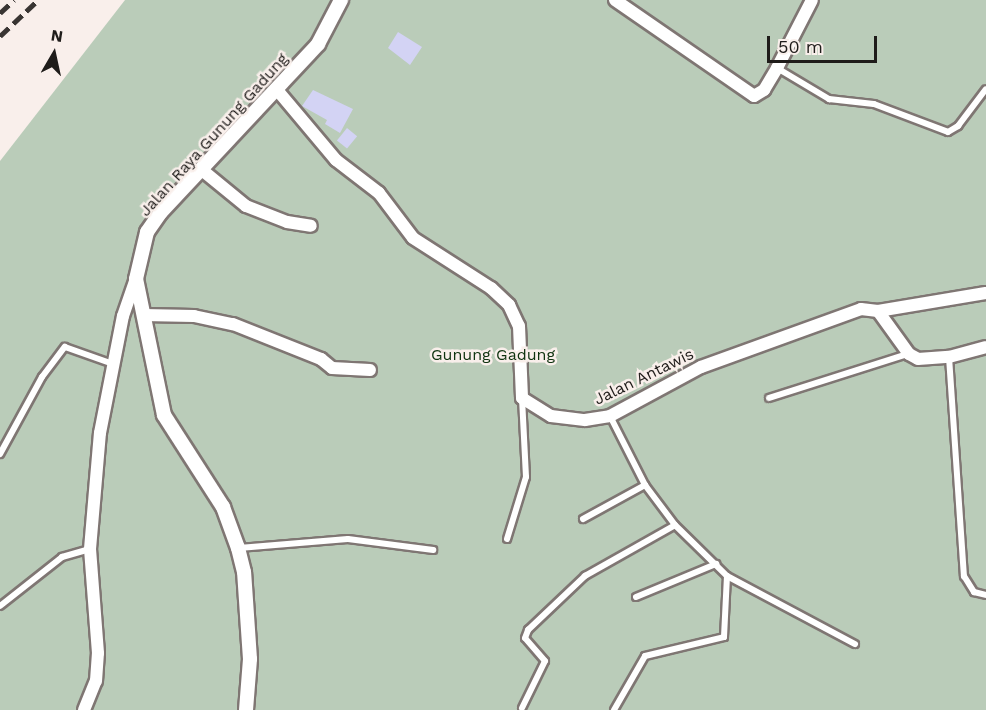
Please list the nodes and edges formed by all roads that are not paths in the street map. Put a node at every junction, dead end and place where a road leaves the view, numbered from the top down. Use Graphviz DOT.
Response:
graph roads {
  1 [pos="341,0"];
  2 [pos="615,0"];
  3 [pos="812,0"];
  4 [pos="777,68"];
  5 [pos="986,89"];
  6 [pos="278,91"];
  7 [pos="201,170"];
  8 [pos="311,226"];
  9 [pos="136,279"];
  10 [pos="986,293"];
  11 [pos="878,311"];
  12 [pos="143,315"];
  13 [pos="986,347"];
  14 [pos="909,354"];
  15 [pos="949,357"];
  16 [pos="114,364"];
  17 [pos="370,370"];
  18 [pos="522,398"];
  19 [pos="769,398"];
  20 [pos="610,416"];
  21 [pos="0,454"];
  22 [pos="645,485"];
  23 [pos="583,519"];
  24 [pos="675,525"];
  25 [pos="507,539"];
  26 [pos="238,548"];
  27 [pos="90,549"];
  28 [pos="433,550"];
  29 [pos="716,564"];
  30 [pos="727,576"];
  31 [pos="986,596"];
  32 [pos="636,597"];
  33 [pos="0,606"];
  34 [pos="855,644"];
  35 [pos="522,708"];
  36 [pos="84,710"];
  37 [pos="246,710"];
  38 [pos="614,710"];
  1 -- 6 [label="street, Jalan Raya Gunung Gadung"];
  2 -- 4 [label="street"];
  3 -- 4 [label="street"];
  4 -- 5 [label="lane"];
  6 -- 7 [label="street, Jalan Raya Gunung Gadung"];
  6 -- 18 [label="street"];
  7 -- 8 [label="street"];
  7 -- 9 [label="street, Jalan Raya Gunung Gadung"];
  9 -- 12 [label="street, Jalan Raya Gunung Gadung"];
  9 -- 16 [label="street"];
  10 -- 11 [label="street, Jalan Antawis"];
  11 -- 14 [label="street"];
  11 -- 20 [label="street, Jalan Antawis"];
  12 -- 17 [label="street"];
  12 -- 26 [label="street, Jalan Raya Gunung Gadung"];
  13 -- 15 [label="street"];
  14 -- 15 [label="street"];
  14 -- 19 [label="lane"];
  15 -- 31 [label="lane"];
  16 -- 21 [label="lane"];
  16 -- 27 [label="street"];
  18 -- 20 [label="street, Jalan Antawis"];
  18 -- 25 [label="lane"];
  20 -- 22 [label="lane"];
  22 -- 23 [label="lane"];
  22 -- 24 [label="lane"];
  24 -- 29 [label="lane"];
  24 -- 35 [label="lane"];
  26 -- 28 [label="lane"];
  26 -- 37 [label="street, Jalan Raya Gunung Gadung"];
  27 -- 33 [label="lane"];
  27 -- 36 [label="street"];
  29 -- 30 [label="lane"];
  29 -- 32 [label="lane"];
  30 -- 34 [label="lane"];
  30 -- 38 [label="lane"];
}
